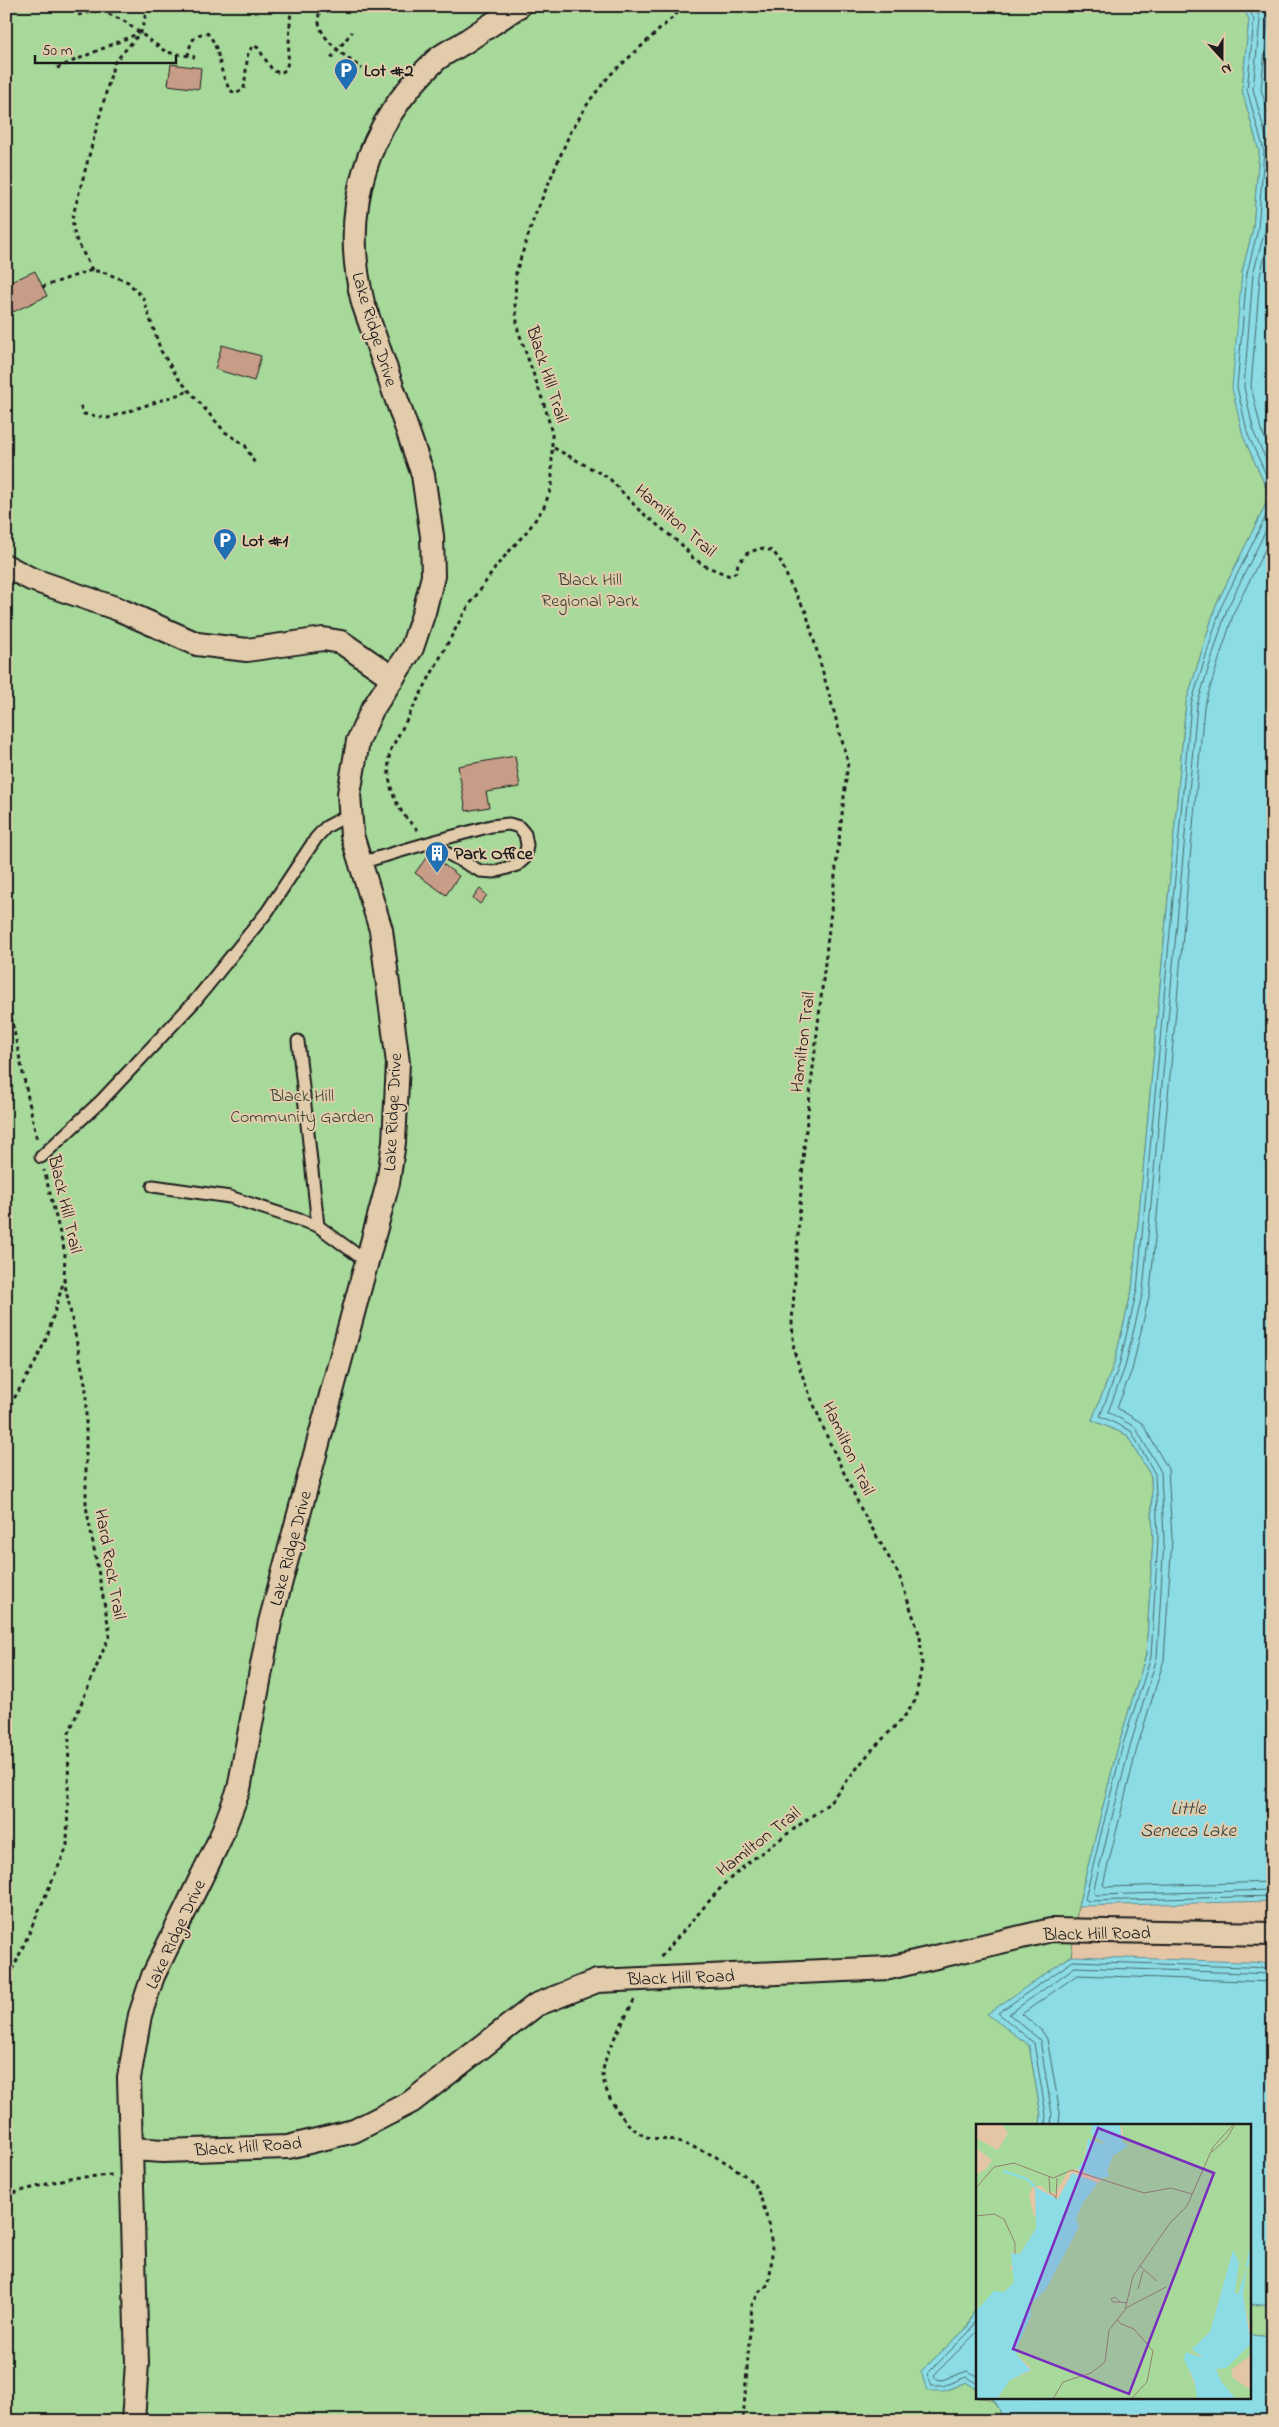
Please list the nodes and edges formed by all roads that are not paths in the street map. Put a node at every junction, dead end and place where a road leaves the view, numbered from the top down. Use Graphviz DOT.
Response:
graph roads {
  1 [pos="519,6"];
  2 [pos="6,566"];
  3 [pos="393,678"];
  4 [pos="350,814"];
  5 [pos="428,843"];
  6 [pos="360,863"];
  7 [pos="298,1041"];
  8 [pos="41,1157"];
  9 [pos="153,1186"];
  10 [pos="318,1226"];
  11 [pos="367,1262"];
  12 [pos="1273,1934"];
  13 [pos="132,2149"];
  14 [pos="133,2421"];
  1 -- 3 [label="street, Lake Ridge Drive"];
  2 -- 3 [label="street"];
  3 -- 4 [label="street, Lake Ridge Drive"];
  4 -- 6 [label="street, Lake Ridge Drive"];
  4 -- 8 [label="lane"];
  5 -- 5 [label="lane"];
  5 -- 6 [label="lane"];
  6 -- 11 [label="street, Lake Ridge Drive"];
  7 -- 10 [label="lane"];
  9 -- 10 [label="lane"];
  10 -- 11 [label="lane"];
  11 -- 13 [label="street, Lake Ridge Drive"];
  12 -- 13 [label="street, Black Hill Road"];
  13 -- 14 [label="street, Lake Ridge Drive"];
}
